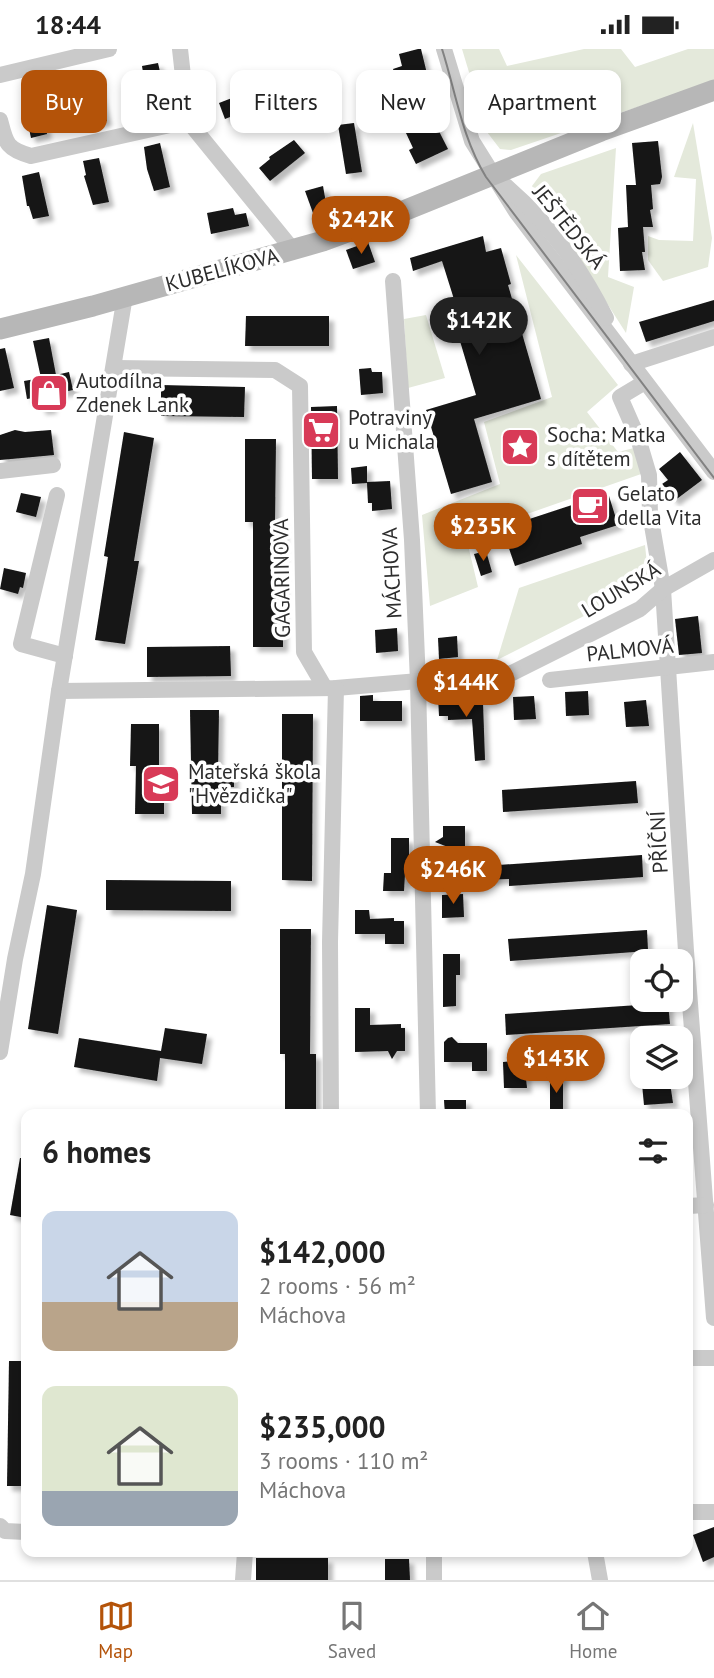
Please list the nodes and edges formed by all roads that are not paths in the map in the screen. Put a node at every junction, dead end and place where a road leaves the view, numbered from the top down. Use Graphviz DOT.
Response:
graph roads {
  1 [pos="109,49"];
  2 [pos="180,49"];
  3 [pos="444,49"];
  4 [pos="182,70"];
  5 [pos="0,75"];
  6 [pos="714,90"];
  7 [pos="0,120"];
  8 [pos="134,133"];
  9 [pos="198,133"];
  10 [pos="492,175"];
  11 [pos="293,250"];
  12 [pos="393,281"];
  13 [pos="125,296"];
  14 [pos="0,329"];
  15 [pos="714,337"];
  16 [pos="627,358"];
  17 [pos="115,368"];
  18 [pos="645,382"];
  19 [pos="53,465"];
  20 [pos="0,471"];
  21 [pos="714,472"];
  22 [pos="57,495"];
  23 [pos="714,560"];
  24 [pos="663,589"];
  25 [pos="65,656"];
  26 [pos="714,662"];
  27 [pos="668,668"];
  28 [pos="551,680"];
  29 [pos="418,681"];
  30 [pos="331,688"];
  31 [pos="59,691"];
  32 [pos="0,1052"];
  33 [pos="331,1109"];
  34 [pos="428,1109"];
  35 [pos="706,1205"];
  36 [pos="693,1206"];
  37 [pos="714,1318"];
  38 [pos="714,1358"];
  39 [pos="693,1359"];
  40 [pos="693,1512"];
  41 [pos="714,1512"];
  42 [pos="0,1527"];
  43 [pos="21,1532"];
  44 [pos="245,1557"];
  45 [pos="434,1557"];
  46 [pos="596,1557"];
  47 [pos="243,1580"];
  48 [pos="434,1580"];
  49 [pos="600,1580"];
  1 -- 5 [label="street"];
  2 -- 4 [label="street"];
  3 -- 10 [label="street, JEŠTĚDSKÁ"];
  6 -- 10 [label="street, KUBELÍKOVA"];
  7 -- 8 [label="street"];
  9 -- 11 [label="street"];
  10 -- 11 [label="street, KUBELÍKOVA"];
  10 -- 16 [label="street, JEŠTĚDSKÁ"];
  11 -- 13 [label="street, KUBELÍKOVA"];
  12 -- 29 [label="street, MÁCHOVA"];
  13 -- 14 [label="street, KUBELÍKOVA"];
  13 -- 17 [label="street"];
  15 -- 16 [label="street"];
  16 -- 18 [label="street, JEŠTĚDSKÁ"];
  17 -- 25 [label="street"];
  17 -- 30 [label="street, GAGARINOVA"];
  18 -- 21 [label="street, JEŠTĚDSKÁ"];
  18 -- 24 [label="street, PŘÍČNÍ"];
  19 -- 20 [label="street"];
  22 -- 25 [label="street"];
  23 -- 24 [label="street, LOUNSKÁ"];
  24 -- 27 [label="street, PŘÍČNÍ"];
  24 -- 29 [label="street, LOUNSKÁ"];
  25 -- 31 [label="street"];
  26 -- 27 [label="street, PALMOVÁ"];
  27 -- 28 [label="street, PALMOVÁ"];
  27 -- 35 [label="street, PŘÍČNÍ"];
  29 -- 30 [label="street"];
  29 -- 34 [label="street, MÁCHOVA"];
  30 -- 31 [label="street"];
  30 -- 33 [label="street"];
  31 -- 32 [label="street"];
  35 -- 36 [label="street"];
  35 -- 37 [label="street, PŘÍČNÍ"];
  38 -- 39 [label="street"];
  40 -- 41 [label="street"];
  42 -- 43 [label="street"];
  44 -- 47 [label="street"];
  45 -- 48 [label="street"];
  46 -- 49 [label="street"];
}
